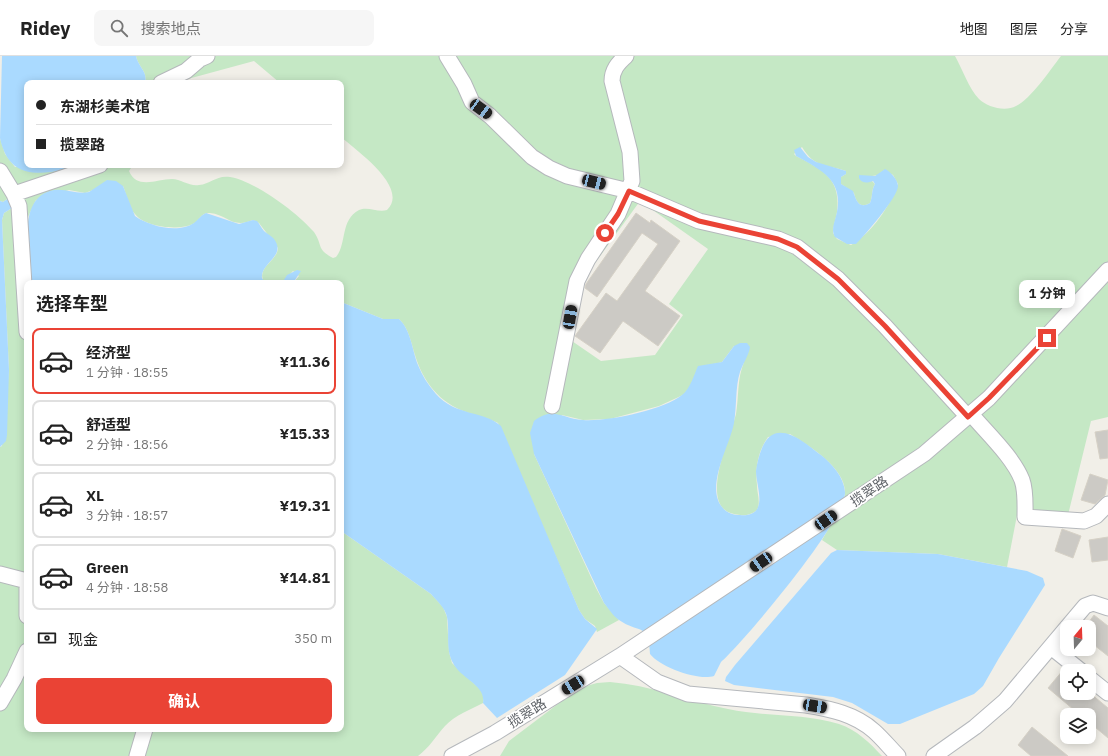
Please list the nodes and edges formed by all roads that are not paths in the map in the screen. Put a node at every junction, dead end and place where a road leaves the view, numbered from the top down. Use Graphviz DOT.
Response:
graph roads {
  1 [pos="208,56"];
  2 [pos="447,56"];
  3 [pos="626,56"];
  4 [pos="167,80"];
  5 [pos="91,168"];
  6 [pos="0,171"];
  7 [pos="629,191"];
  8 [pos="14,194"];
  9 [pos="1108,270"];
  10 [pos="24,281"];
  11 [pos="552,406"];
  12 [pos="970,416"];
  13 [pos="1108,504"];
  14 [pos="0,574"];
  15 [pos="24,581"];
  16 [pos="1108,608"];
  17 [pos="1051,646"];
  18 [pos="620,656"];
  19 [pos="24,657"];
  20 [pos="1073,664"];
  21 [pos="1096,684"];
  22 [pos="1108,694"];
  23 [pos="0,703"];
  24 [pos="144,732"];
  25 [pos="965,733"];
  26 [pos="137,756"];
  27 [pos="452,756"];
  28 [pos="898,756"];
  29 [pos="934,756"];
  30 [pos="949,756"];
  1 -- 4 [label="street"];
  2 -- 7 [label="street"];
  3 -- 7 [label="street"];
  5 -- 8 [label="street"];
  6 -- 8 [label="street"];
  7 -- 11 [label="street"];
  7 -- 12 [label="street"];
  8 -- 10 [label="street"];
  9 -- 12 [label="street, 揽翠路"];
  12 -- 13 [label="street"];
  12 -- 18 [label="street, 揽翠路"];
  14 -- 15 [label="street"];
  16 -- 17 [label="street"];
  17 -- 20 [label="street"];
  17 -- 25 [label="street"];
  18 -- 27 [label="street, 揽翠路"];
  18 -- 28 [label="street"];
  19 -- 23 [label="street"];
  21 -- 22 [label="street"];
  24 -- 26 [label="street"];
  25 -- 29 [label="street"];
  25 -- 30 [label="street"];
}
